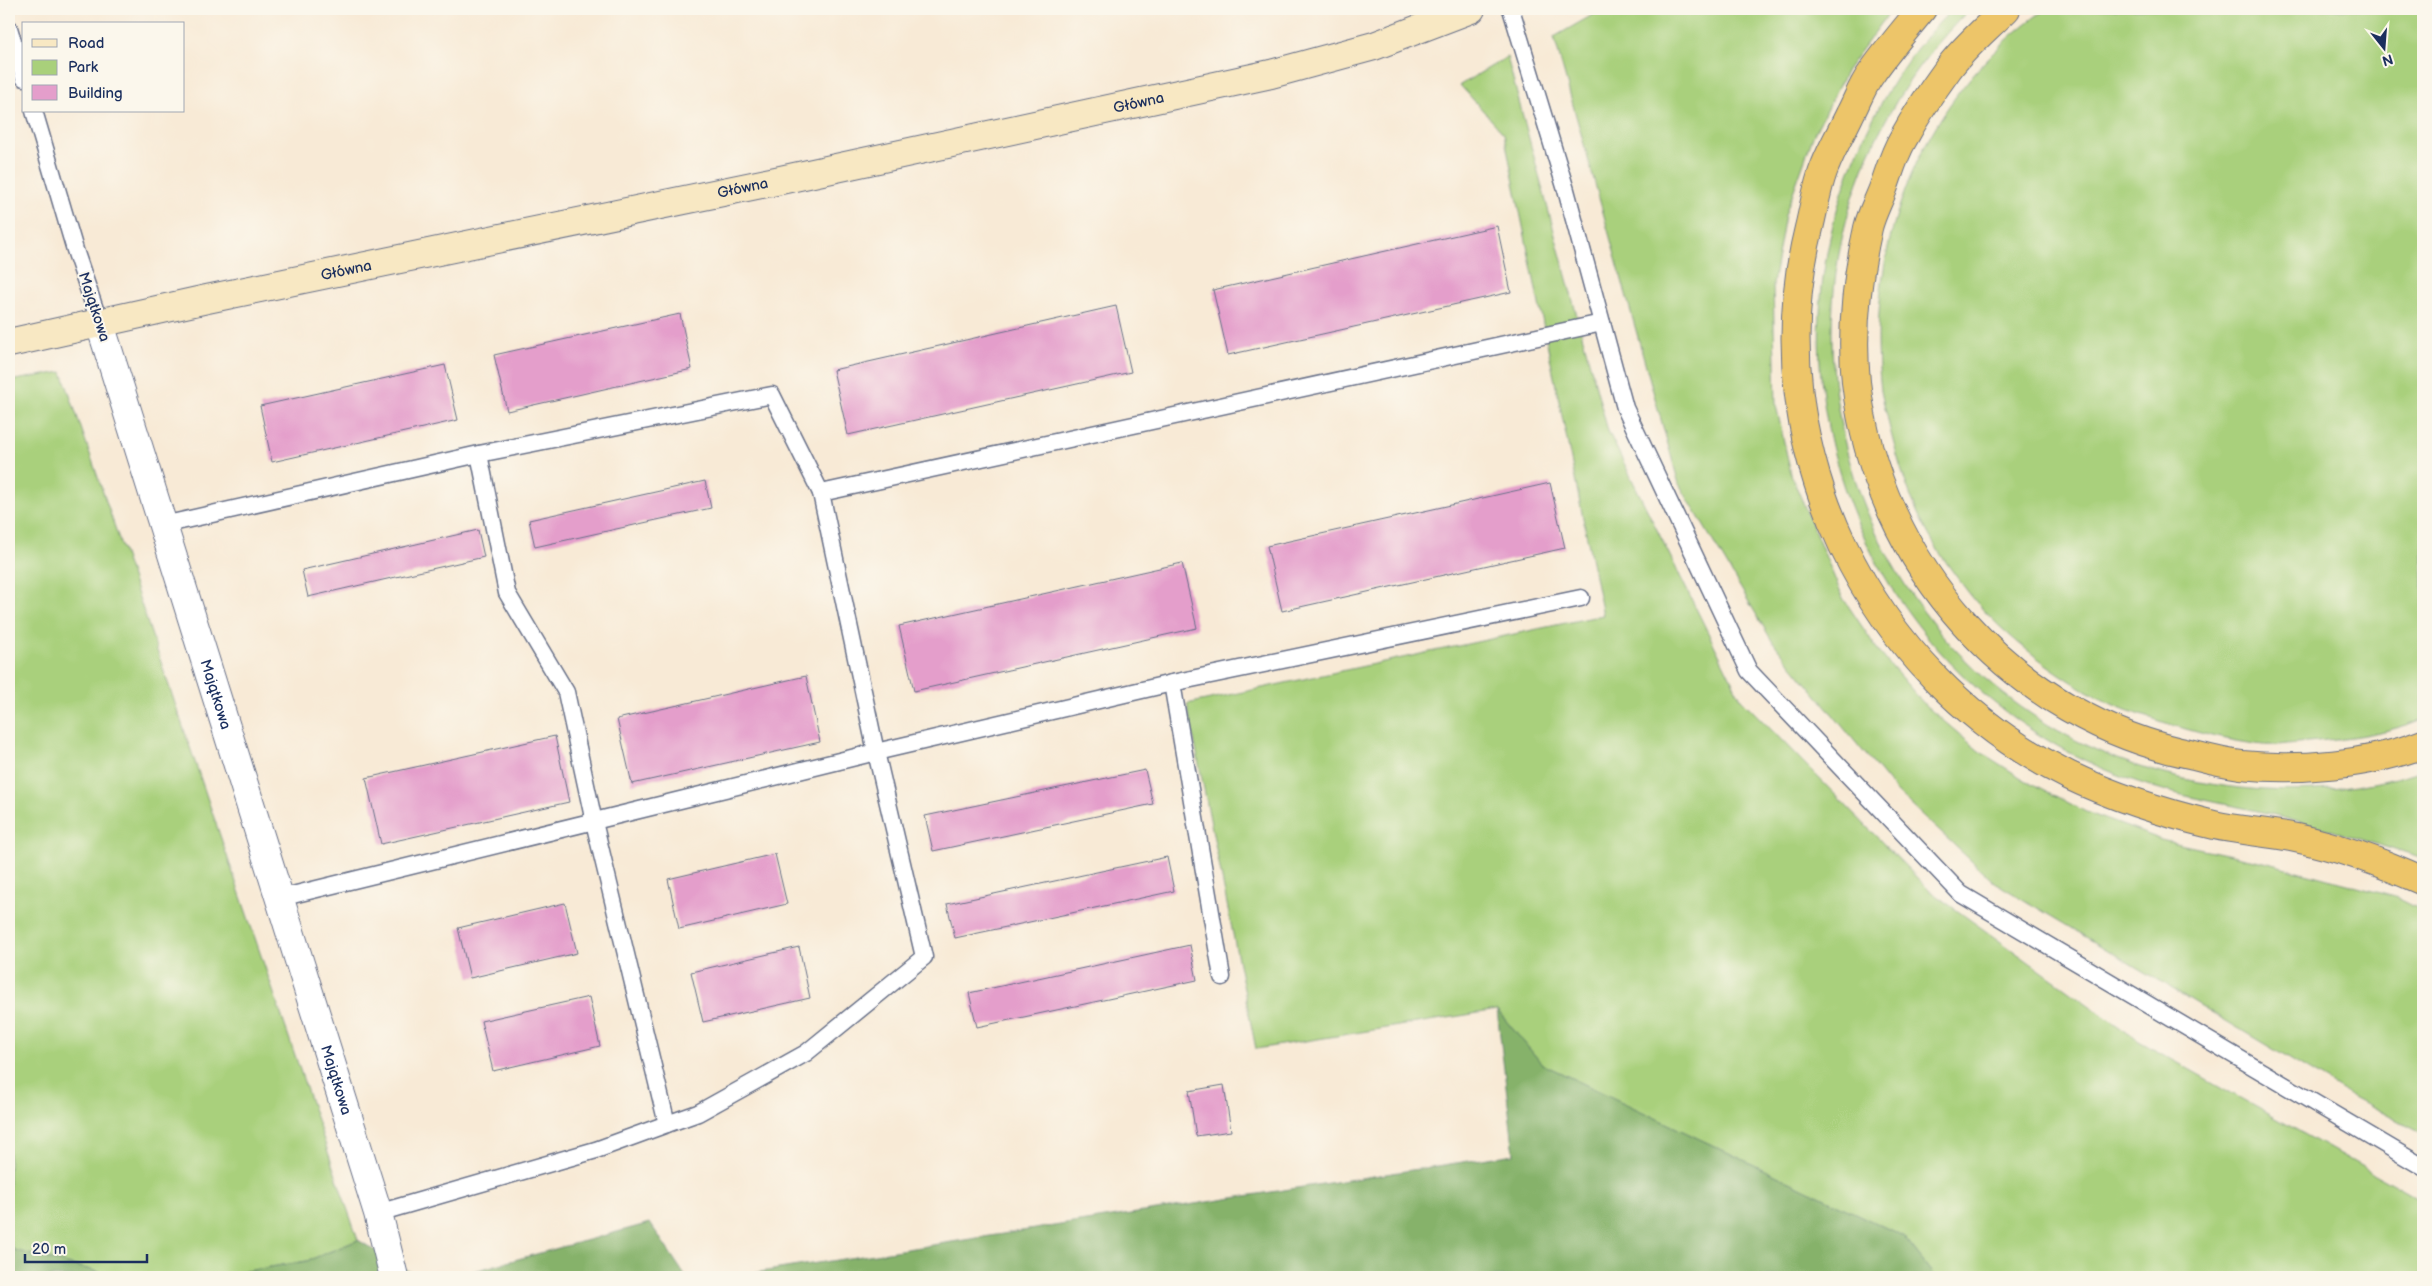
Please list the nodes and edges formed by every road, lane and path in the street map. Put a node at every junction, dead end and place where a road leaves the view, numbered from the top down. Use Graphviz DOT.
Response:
graph roads {
  1 [pos="1471,9"];
  2 [pos="1511,9"];
  3 [pos="1922,9"];
  4 [pos="2006,9"];
  5 [pos="9,28"];
  6 [pos="22,71"];
  7 [pos="34,112"];
  8 [pos="1602,322"];
  9 [pos="100,324"];
  10 [pos="9,343"];
  11 [pos="479,454"];
  12 [pos="821,493"];
  13 [pos="163,525"];
  14 [pos="1581,598"];
  15 [pos="1172,683"];
  16 [pos="2423,744"];
  17 [pos="876,752"];
  18 [pos="594,822"];
  19 [pos="2423,881"];
  20 [pos="280,898"];
  21 [pos="1222,976"];
  22 [pos="667,1124"];
  23 [pos="2423,1167"];
  24 [pos="378,1213"];
  25 [pos="394,1277"];
  1 -- 9 [label="main road, Główna"];
  2 -- 8 [label="lane"];
  3 -- 19 [label="highway"];
  4 -- 16 [label="highway"];
  5 -- 6 [label="lane"];
  7 -- 9 [label="lane, Majątkowa"];
  8 -- 12 [label="lane"];
  8 -- 23 [label="lane"];
  9 -- 10 [label="main road, Główna"];
  9 -- 13 [label="street, Majątkowa"];
  11 -- 12 [label="lane"];
  11 -- 13 [label="lane"];
  11 -- 18 [label="lane"];
  12 -- 17 [label="lane"];
  13 -- 20 [label="street, Majątkowa"];
  14 -- 15 [label="lane"];
  15 -- 17 [label="lane"];
  15 -- 21 [label="lane"];
  17 -- 18 [label="lane"];
  17 -- 22 [label="lane"];
  18 -- 20 [label="lane"];
  18 -- 22 [label="lane"];
  20 -- 24 [label="street, Majątkowa"];
  22 -- 24 [label="lane"];
  24 -- 25 [label="street, Majątkowa"];
}
